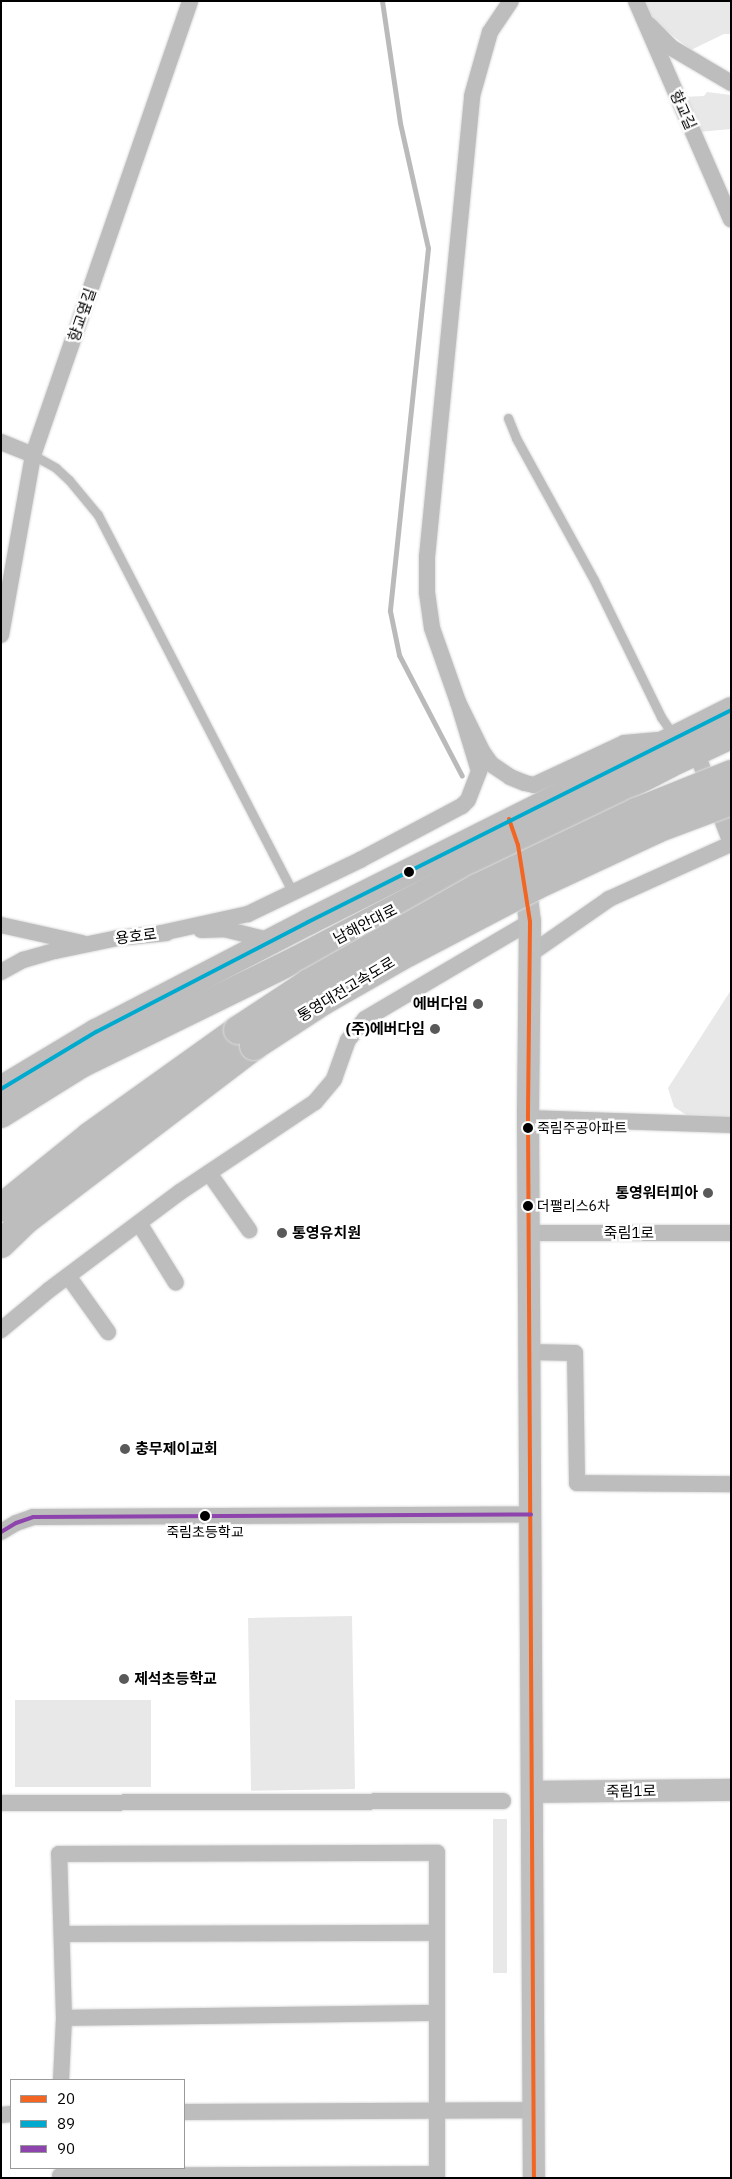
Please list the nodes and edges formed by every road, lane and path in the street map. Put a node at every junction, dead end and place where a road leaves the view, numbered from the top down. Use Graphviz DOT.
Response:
graph roads {
  1 [pos="190,1"];
  2 [pos="511,1"];
  3 [pos="636,1"];
  4 [pos="643,19"];
  5 [pos="731,83"];
  6 [pos="731,219"];
  7 [pos="508,418"];
  8 [pos="1,442"];
  9 [pos="33,455"];
  10 [pos="6,586"];
  11 [pos="1,635"];
  12 [pos="458,702"];
  13 [pos="731,710"];
  14 [pos="731,736"];
  15 [pos="676,738"];
  16 [pos="697,754"];
  17 [pos="731,774"];
  18 [pos="731,801"];
  19 [pos="509,820"];
  20 [pos="731,844"];
  21 [pos="518,845"];
  22 [pos="293,893"];
  23 [pos="530,922"];
  24 [pos="1,925"];
  25 [pos="157,934"];
  26 [pos="272,941"];
  27 [pos="86,944"];
  28 [pos="530,954"];
  29 [pos="1,972"];
  30 [pos="246,1038"];
  31 [pos="1,1089"];
  32 [pos="1,1114"];
  33 [pos="528,1118"];
  34 [pos="731,1125"];
  35 [pos="209,1173"];
  36 [pos="1,1208"];
  37 [pos="139,1223"];
  38 [pos="249,1230"];
  39 [pos="528,1233"];
  40 [pos="731,1233"];
  41 [pos="1,1244"];
  42 [pos="68,1276"];
  43 [pos="176,1283"];
  44 [pos="1,1330"];
  45 [pos="108,1332"];
  46 [pos="529,1352"];
  47 [pos="731,1484"];
  48 [pos="531,1514"];
  49 [pos="1,1532"];
  50 [pos="731,1790"];
  51 [pos="532,1792"];
  52 [pos="504,1801"];
  53 [pos="1,1803"];
  54 [pos="436,1933"];
  55 [pos="62,1934"];
  56 [pos="435,2013"];
  57 [pos="64,2018"];
  58 [pos="60,2079"];
  59 [pos="436,2110"];
  60 [pos="534,2110"];
  61 [pos="185,2112"];
  62 [pos="60,2174"];
  63 [pos="436,2176"];
  64 [pos="534,2178"];
  1 -- 9 [label="street, 향교옆길"];
  2 -- 12 [label="street"];
  3 -- 4 [label="street, 향교길"];
  4 -- 5 [label="street"];
  4 -- 6 [label="street, 향교길"];
  7 -- 15 [label="lane"];
  8 -- 9 [label="street"];
  9 -- 10 [label="street, 향교옆길"];
  9 -- 22 [label="lane"];
  10 -- 11 [label="street, 향교옆길"];
  12 -- 15 [label="street"];
  12 -- 22 [label="street"];
  13 -- 15 [label="main road, 남해안대로"];
  14 -- 16 [label="main road, 남해안대로"];
  15 -- 19 [label="main road, 남해안대로"];
  16 -- 20 [label="street"];
  16 -- 21 [label="main road, 남해안대로"];
  17 -- 30 [label="highway, 통영대전고속도로, bridge"];
  18 -- 30 [label="highway, 통영대전고속도로, bridge"];
  19 -- 21 [label="street"];
  19 -- 26 [label="main road, 남해안대로"];
  20 -- 28 [label="street"];
  21 -- 23 [label="street"];
  21 -- 32 [label="main road, 남해안대로"];
  22 -- 25 [label="street"];
  23 -- 28 [label="street"];
  23 -- 35 [label="street"];
  24 -- 27 [label="street, 용호로"];
  25 -- 26 [label="street, 용호로"];
  25 -- 27 [label="street, 용호로"];
  26 -- 31 [label="main road, 남해안대로"];
  27 -- 29 [label="street"];
  28 -- 33 [label="street"];
  30 -- 36 [label="highway, 통영대전고속도로"];
  30 -- 41 [label="highway, 통영대전고속도로"];
  33 -- 34 [label="street"];
  33 -- 39 [label="street"];
  35 -- 37 [label="street"];
  35 -- 38 [label="street"];
  37 -- 42 [label="street"];
  37 -- 43 [label="street"];
  39 -- 40 [label="street, 죽림1로"];
  39 -- 46 [label="street"];
  42 -- 44 [label="street"];
  42 -- 45 [label="street"];
  46 -- 47 [label="street"];
  46 -- 48 [label="street"];
  48 -- 49 [label="street"];
  48 -- 51 [label="street"];
  50 -- 51 [label="street, 죽림1로"];
  51 -- 60 [label="street"];
  52 -- 53 [label="street"];
  54 -- 55 [label="street"];
  54 -- 55 [label="street"];
  54 -- 56 [label="street"];
  55 -- 57 [label="street"];
  56 -- 57 [label="street"];
  56 -- 59 [label="street"];
  57 -- 58 [label="street"];
  59 -- 60 [label="street"];
  59 -- 61 [label="street"];
  59 -- 63 [label="street"];
  60 -- 64 [label="street"];
  62 -- 63 [label="street"];
}
